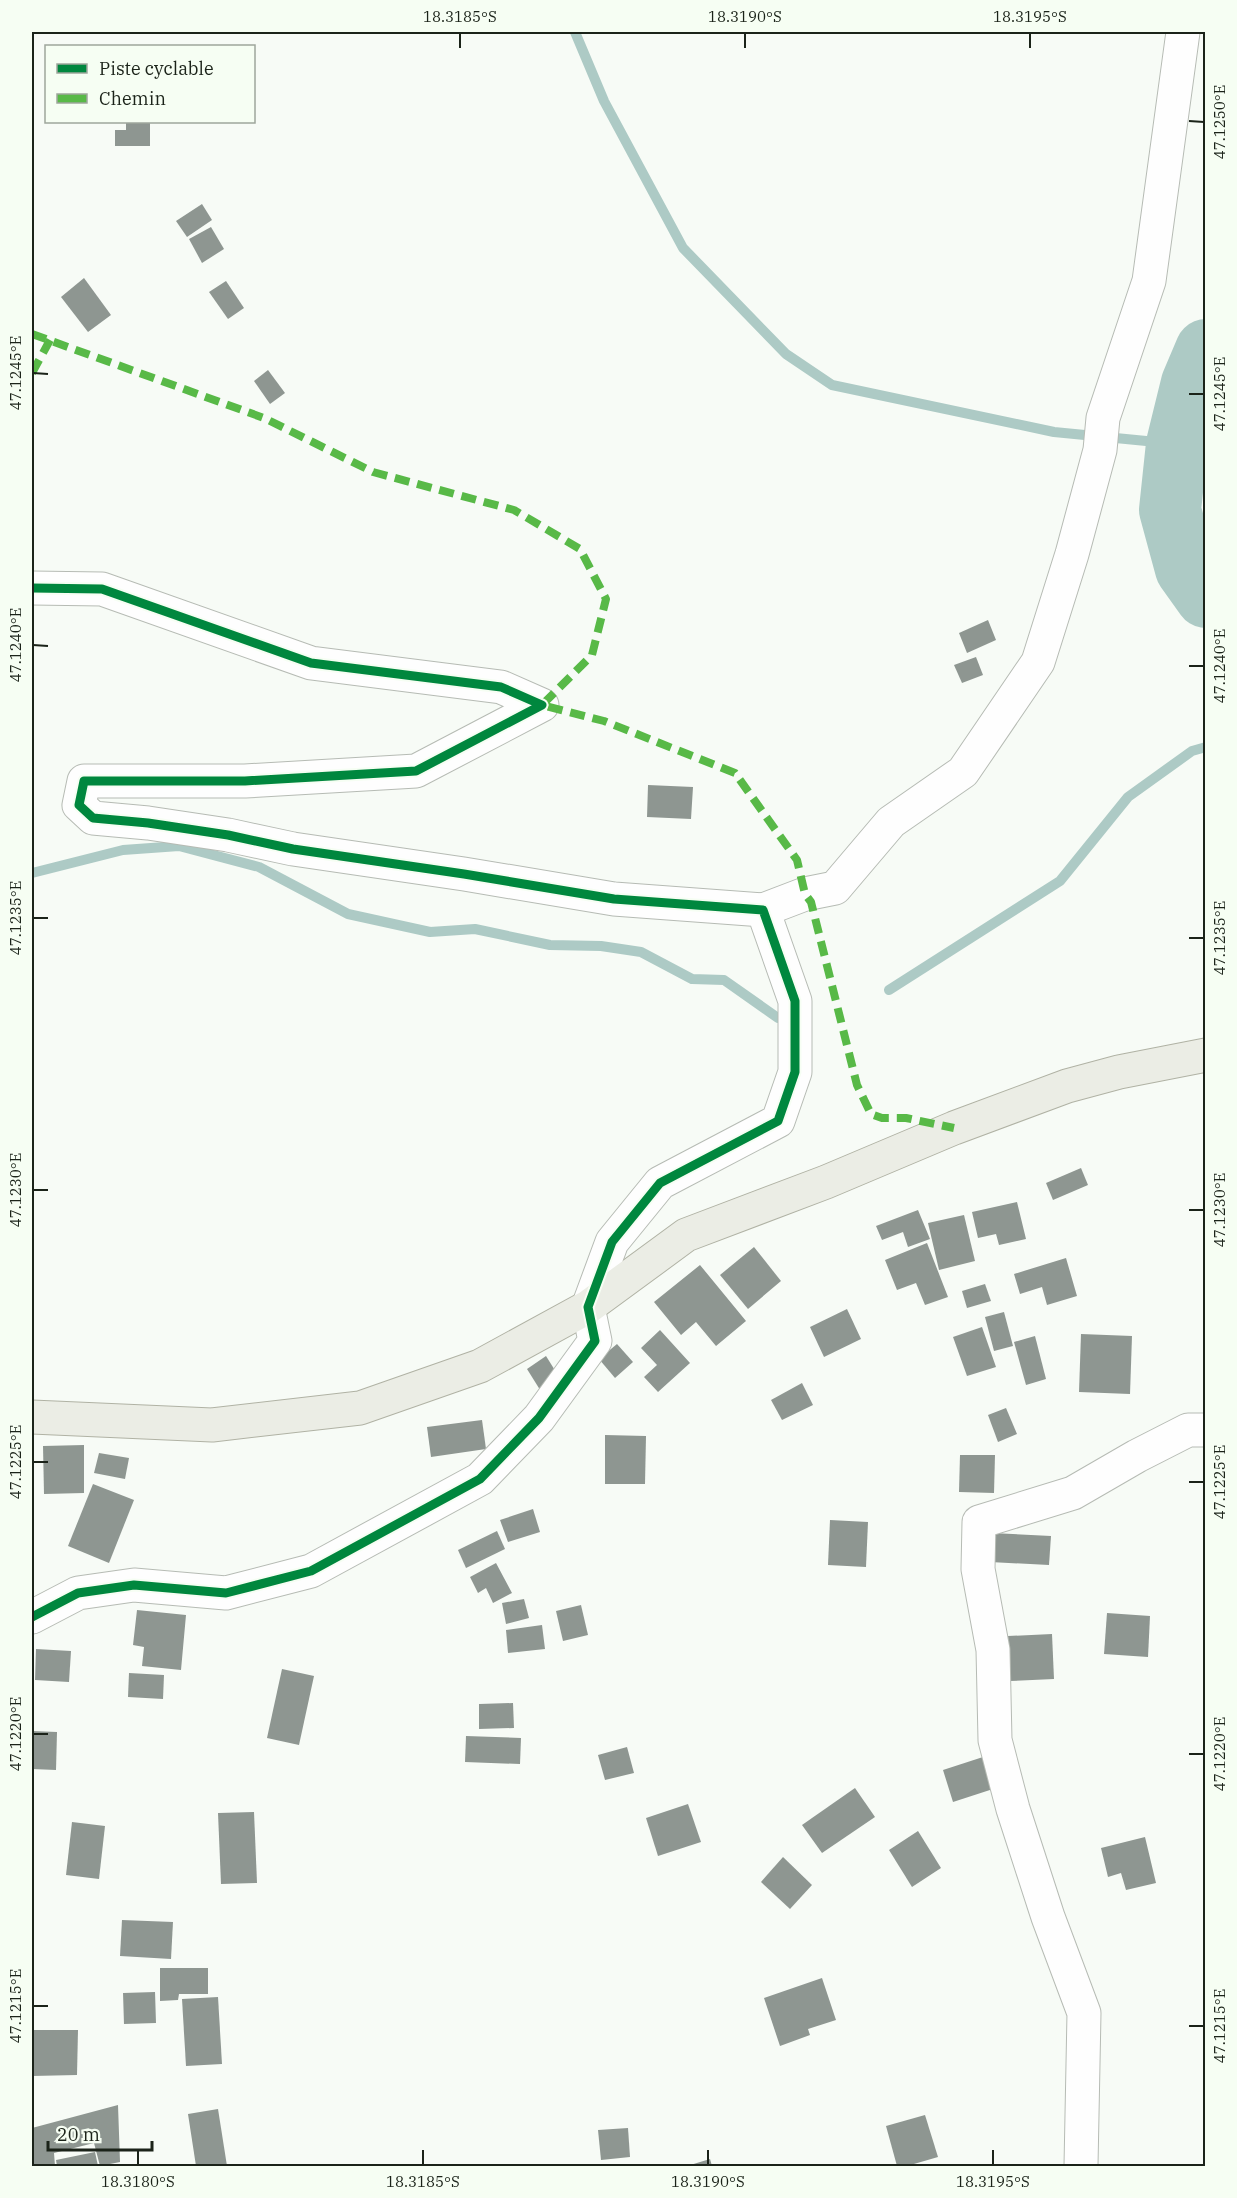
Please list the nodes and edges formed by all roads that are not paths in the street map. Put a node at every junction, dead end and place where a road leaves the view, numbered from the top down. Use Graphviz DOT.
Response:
graph roads {
  1 [pos="1184,32"];
  2 [pos="32,588"];
  3 [pos="763,910"];
  4 [pos="1206,1055"];
  5 [pos="588,1307"];
  6 [pos="32,1417"];
  7 [pos="1206,1430"];
  8 [pos="32,1617"];
  9 [pos="1081,2166"];
  1 -- 3 [label="street"];
  2 -- 3 [label="street"];
  3 -- 5 [label="street"];
  4 -- 5 [label="main road"];
  5 -- 6 [label="main road"];
  5 -- 8 [label="street"];
  7 -- 9 [label="street"];
}
